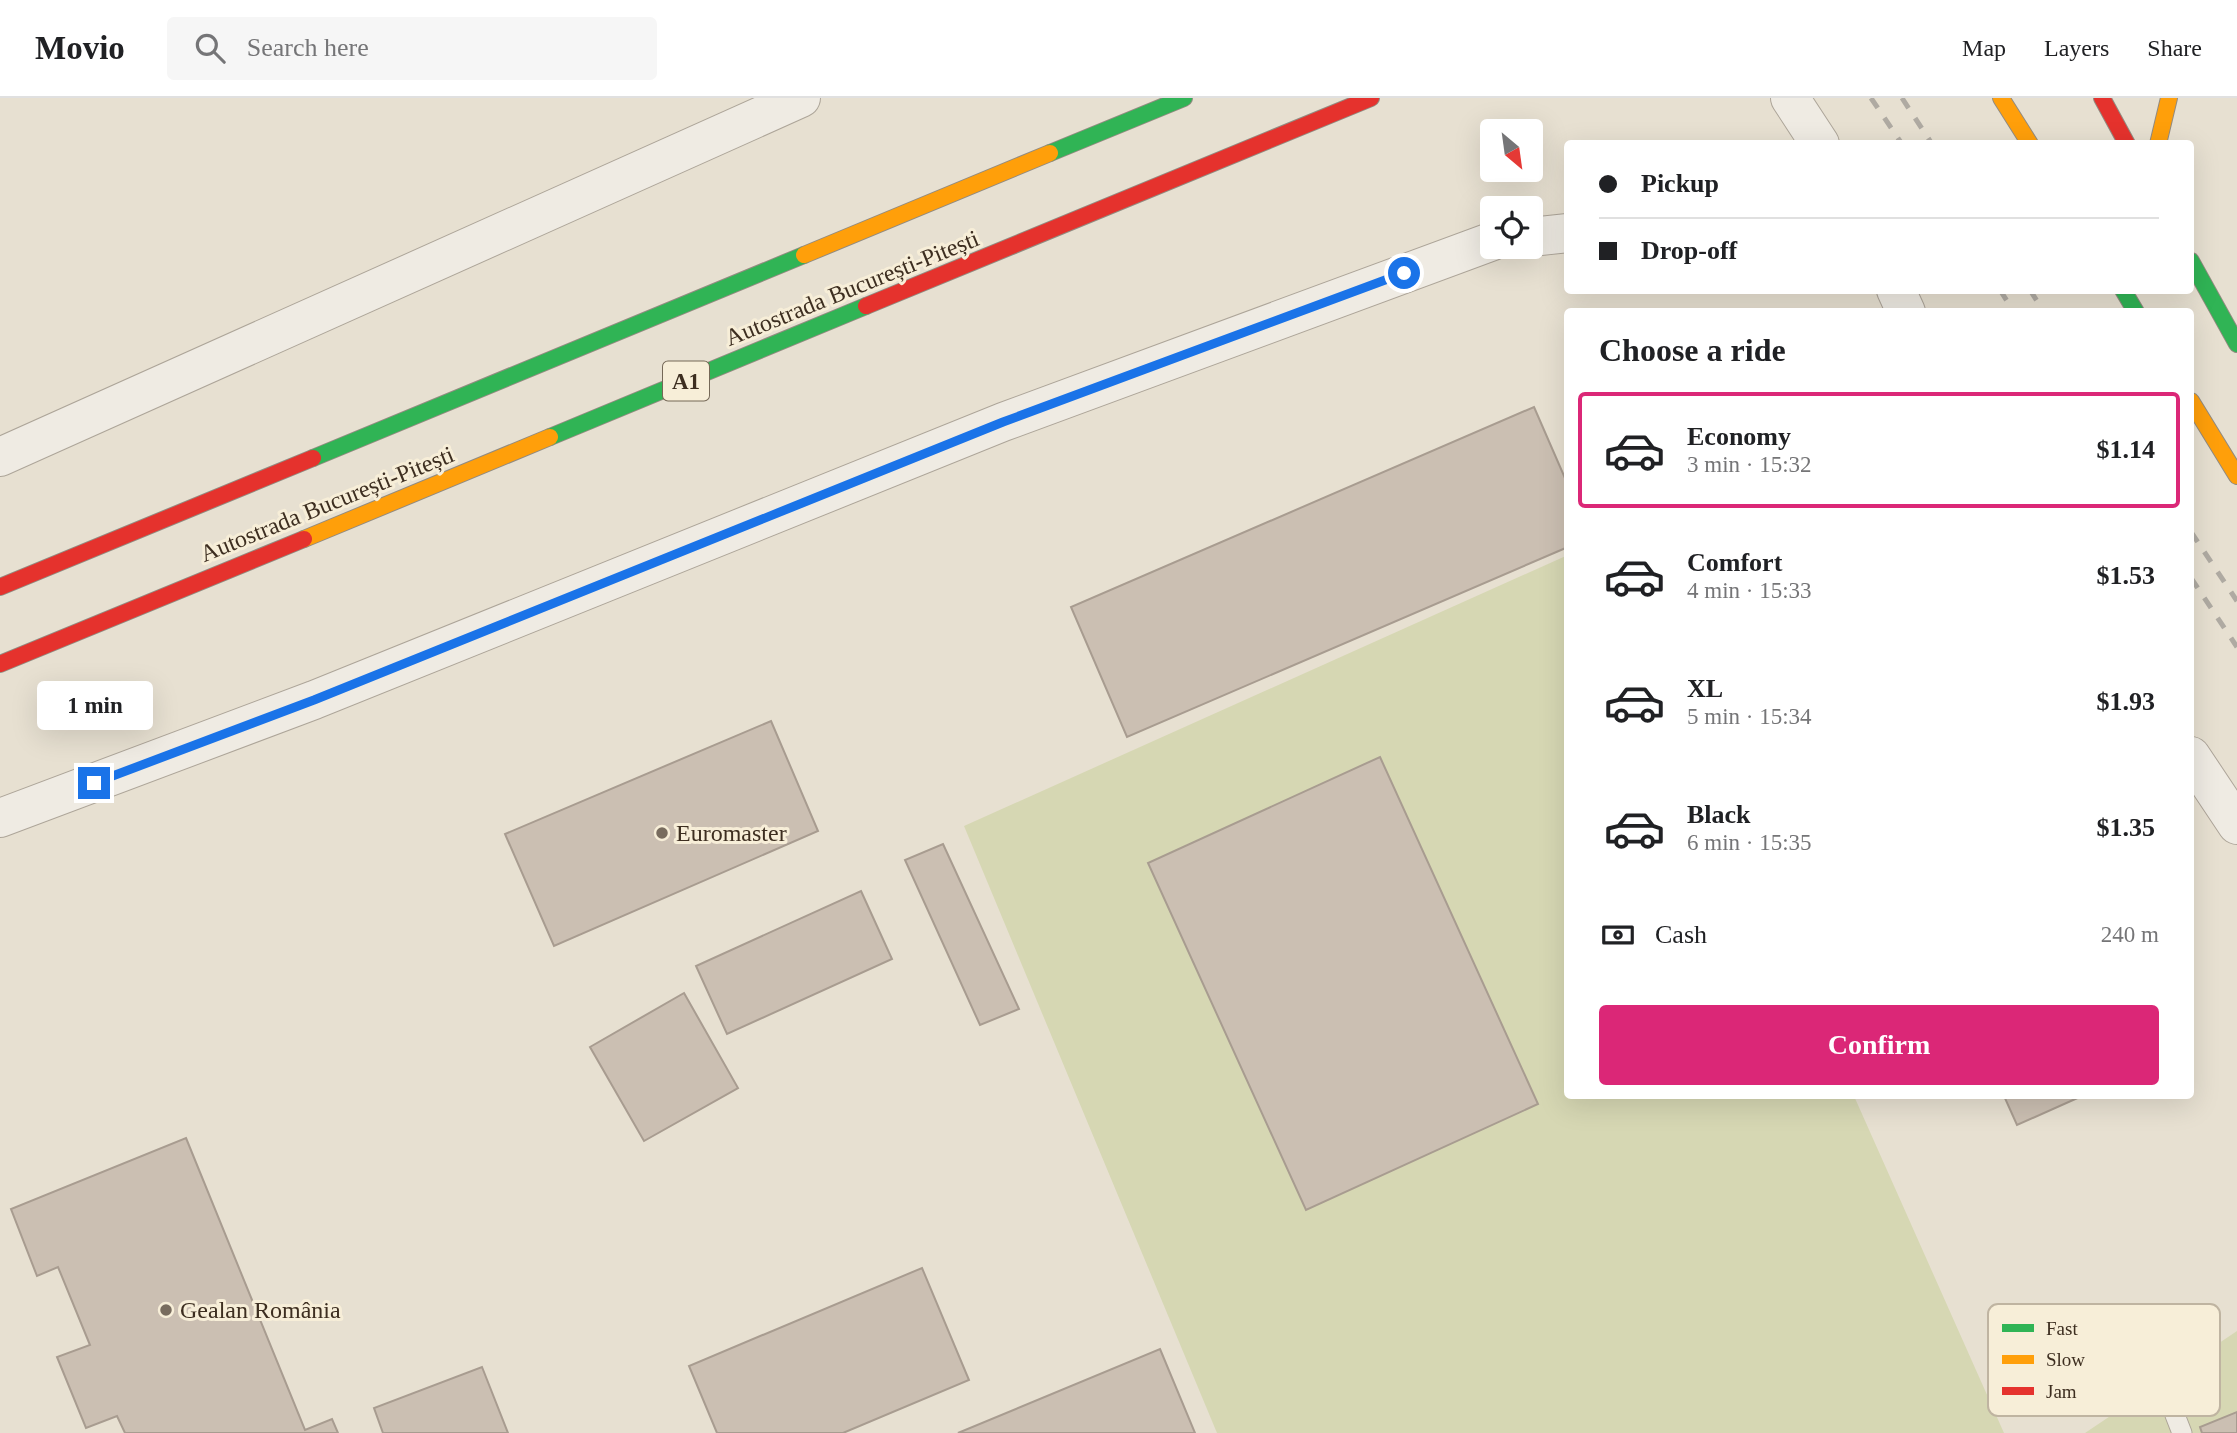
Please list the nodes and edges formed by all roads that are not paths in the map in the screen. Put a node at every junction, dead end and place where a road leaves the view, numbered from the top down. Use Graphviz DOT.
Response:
graph roads {
  1 [pos="801,98"];
  2 [pos="1184,98"];
  3 [pos="1371,98"];
  4 [pos="1790,98"];
  5 [pos="2001,98"];
  6 [pos="2102,98"];
  7 [pos="2169,98"];
  8 [pos="1818,140"];
  9 [pos="2027,140"];
  10 [pos="2125,140"];
  11 [pos="2159,140"];
  12 [pos="1564,233"];
  13 [pos="1543,236"];
  14 [pos="1480,246"];
  15 [pos="2194,266"];
  16 [pos="2237,344"];
  17 [pos="2194,406"];
  18 [pos="0,457"];
  19 [pos="2237,476"];
  20 [pos="0,587"];
  21 [pos="0,664"];
  22 [pos="2194,760"];
  23 [pos="0,818"];
  24 [pos="2237,825"];
  1 -- 18 [label="street"];
  2 -- 20 [label="main road, Autostrada București-Pitești"];
  3 -- 21 [label="main road, Autostrada București-Pitești / A1"];
  4 -- 8 [label="street"];
  5 -- 9 [label="main road"];
  6 -- 10 [label="main road"];
  7 -- 11 [label="main road"];
  12 -- 13 [label="street"];
  14 -- 23 [label="street"];
  15 -- 16 [label="main road"];
  17 -- 19 [label="main road"];
  22 -- 24 [label="street"];
}
